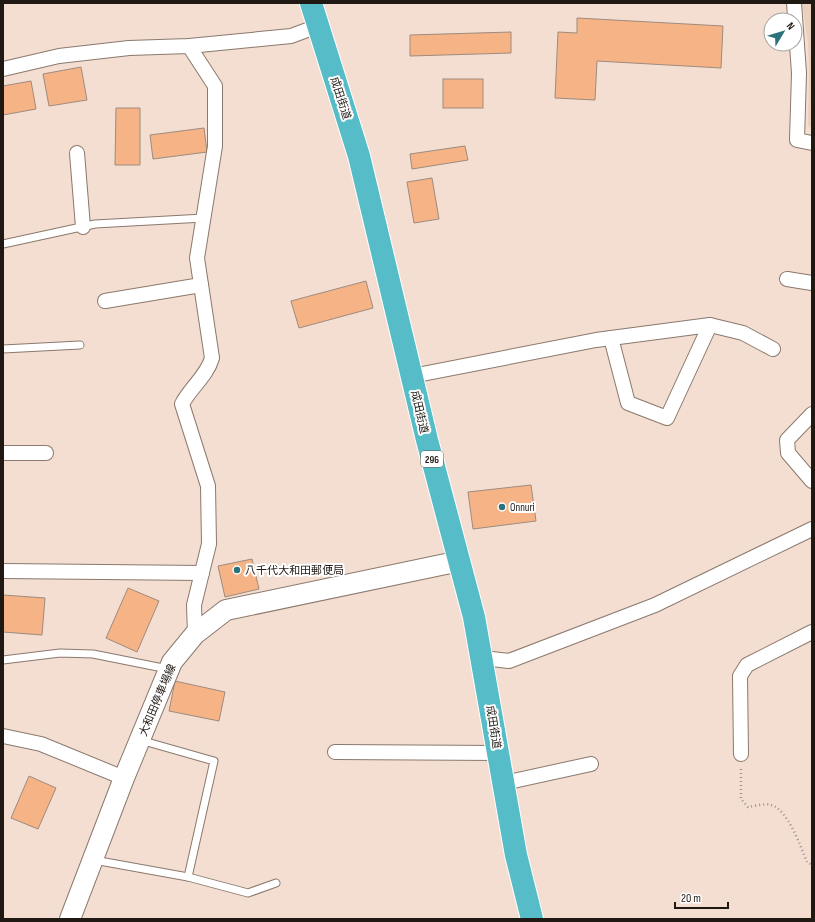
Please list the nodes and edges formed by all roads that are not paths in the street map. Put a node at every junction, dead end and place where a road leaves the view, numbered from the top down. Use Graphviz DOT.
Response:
graph roads {
  1 [pos="311,3"];
  2 [pos="794,3"];
  3 [pos="318,26"];
  4 [pos="189,46"];
  5 [pos="3,69"];
  6 [pos="812,143"];
  7 [pos="76,153"];
  8 [pos="204,218"];
  9 [pos="83,227"];
  10 [pos="3,244"];
  11 [pos="787,279"];
  12 [pos="812,283"];
  13 [pos="201,284"];
  14 [pos="105,300"];
  15 [pos="710,325"];
  16 [pos="611,338"];
  17 [pos="80,346"];
  18 [pos="3,349"];
  19 [pos="773,349"];
  20 [pos="412,376"];
  21 [pos="812,414"];
  22 [pos="3,453"];
  23 [pos="46,453"];
  24 [pos="812,480"];
  25 [pos="812,530"];
  26 [pos="460,561"];
  27 [pos="3,571"];
  28 [pos="202,573"];
  29 [pos="812,632"];
  30 [pos="195,634"];
  31 [pos="483,658"];
  32 [pos="3,660"];
  33 [pos="170,669"];
  34 [pos="3,736"];
  35 [pos="140,740"];
  36 [pos="335,752"];
  37 [pos="498,753"];
  38 [pos="741,754"];
  39 [pos="591,764"];
  40 [pos="124,778"];
  41 [pos="504,783"];
  42 [pos="93,860"];
  43 [pos="188,878"];
  44 [pos="276,883"];
  45 [pos="70,919"];
  46 [pos="532,919"];
  1 -- 3 [label="highway, 成田街道 / 296"];
  2 -- 6 [label="street"];
  3 -- 4 [label="street"];
  3 -- 20 [label="highway, 成田街道 / 296"];
  4 -- 5 [label="street"];
  4 -- 8 [label="street"];
  7 -- 9 [label="street"];
  8 -- 9 [label="lane"];
  8 -- 13 [label="street"];
  9 -- 10 [label="lane"];
  11 -- 12 [label="street"];
  13 -- 14 [label="street"];
  13 -- 28 [label="street"];
  15 -- 16 [label="street"];
  15 -- 16 [label="street"];
  15 -- 19 [label="street"];
  16 -- 20 [label="street"];
  17 -- 18 [label="lane"];
  20 -- 26 [label="highway, 成田街道 / 296"];
  21 -- 24 [label="street"];
  22 -- 23 [label="street"];
  25 -- 31 [label="street"];
  26 -- 30 [label="main road, 大和田停車場線"];
  26 -- 31 [label="highway, 成田街道 / 296"];
  27 -- 28 [label="street"];
  28 -- 30 [label="street"];
  29 -- 38 [label="street"];
  30 -- 33 [label="main road, 大和田停車場線"];
  31 -- 37 [label="highway, 成田街道 / 296"];
  32 -- 33 [label="lane"];
  33 -- 35 [label="main road, 大和田停車場線"];
  34 -- 40 [label="street"];
  35 -- 40 [label="main road, 大和田停車場線"];
  35 -- 43 [label="lane"];
  36 -- 37 [label="street"];
  37 -- 41 [label="highway, 成田街道 / 296"];
  39 -- 41 [label="street"];
  40 -- 42 [label="main road, 大和田停車場線"];
  41 -- 46 [label="highway, 成田街道 / 296"];
  42 -- 43 [label="lane"];
  42 -- 45 [label="main road, 大和田停車場線"];
  43 -- 44 [label="lane"];
}
